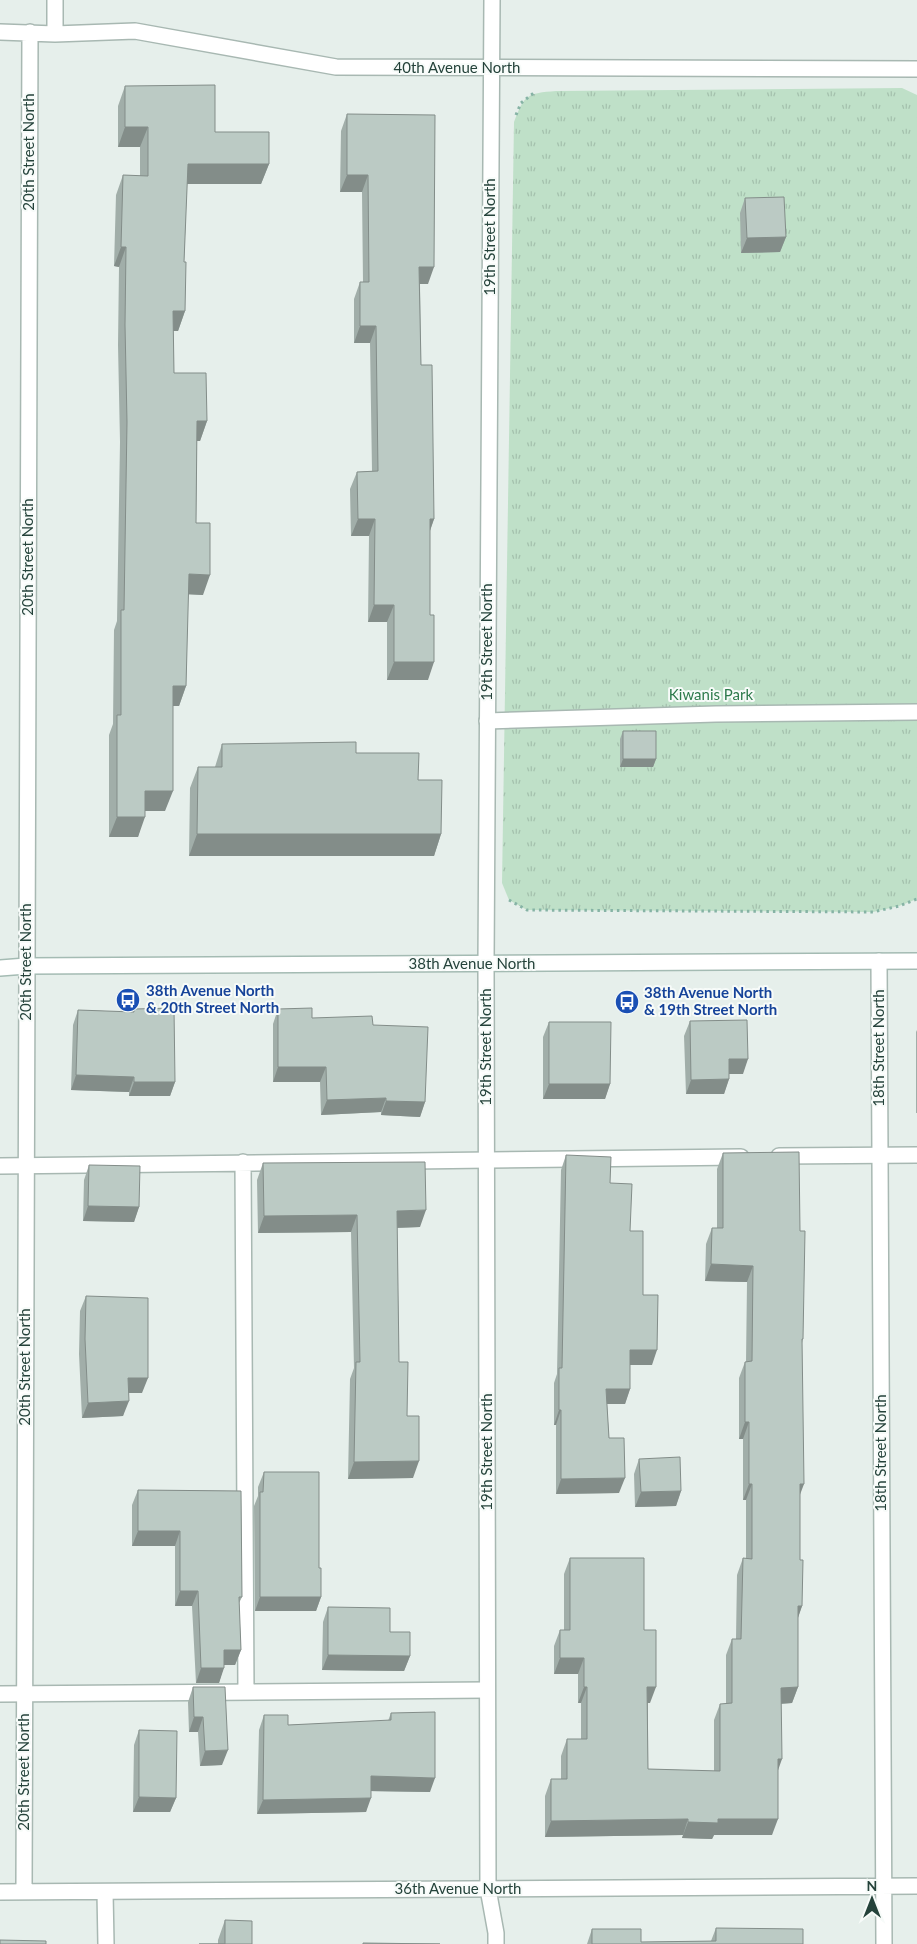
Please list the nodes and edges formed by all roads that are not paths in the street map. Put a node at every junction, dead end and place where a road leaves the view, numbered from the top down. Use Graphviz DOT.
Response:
graph roads {
  1 [pos="55,0"];
  2 [pos="492,0"];
  3 [pos="0,32"];
  4 [pos="30,32"];
  5 [pos="55,34"];
  6 [pos="491,68"];
  7 [pos="917,69"];
  8 [pos="917,712"];
  9 [pos="487,720"];
  10 [pos="879,961"];
  11 [pos="917,961"];
  12 [pos="486,964"];
  13 [pos="0,966"];
  14 [pos="26,966"];
  15 [pos="880,1155"];
  16 [pos="917,1155"];
  17 [pos="486,1159"];
  18 [pos="243,1162"];
  19 [pos="0,1166"];
  20 [pos="26,1166"];
  21 [pos="487,1690"];
  22 [pos="246,1692"];
  23 [pos="0,1694"];
  24 [pos="24,1694"];
  25 [pos="884,1886"];
  26 [pos="917,1886"];
  27 [pos="488,1889"];
  28 [pos="0,1892"];
  29 [pos="24,1892"];
  30 [pos="105,1892"];
  31 [pos="106,1944"];
  32 [pos="496,1944"];
  33 [pos="884,1944"];
  1 -- 5 [label="street"];
  2 -- 6 [label="street, 19th Street North"];
  3 -- 4 [label="street, 40th Avenue North"];
  4 -- 5 [label="street, 40th Avenue North"];
  4 -- 14 [label="street, 20th Street North"];
  5 -- 6 [label="street, 40th Avenue North"];
  6 -- 7 [label="street, 40th Avenue North"];
  6 -- 9 [label="street, 19th Street North"];
  8 -- 9 [label="street"];
  9 -- 12 [label="street, 19th Street North"];
  10 -- 11 [label="street, 38th Avenue North"];
  10 -- 12 [label="street, 38th Avenue North"];
  10 -- 15 [label="street, 18th Street North"];
  12 -- 14 [label="street, 38th Avenue North"];
  12 -- 17 [label="street, 19th Street North"];
  13 -- 14 [label="street, 38th Avenue North"];
  14 -- 20 [label="street, 20th Street North"];
  15 -- 16 [label="street"];
  15 -- 17 [label="street"];
  15 -- 25 [label="street, 18th Street North"];
  17 -- 18 [label="street"];
  17 -- 21 [label="street, 19th Street North"];
  18 -- 20 [label="street"];
  18 -- 22 [label="street"];
  19 -- 20 [label="street"];
  20 -- 24 [label="street, 20th Street North"];
  21 -- 22 [label="street"];
  21 -- 27 [label="street, 19th Street North"];
  22 -- 24 [label="street"];
  23 -- 24 [label="street"];
  24 -- 29 [label="street, 20th Street North"];
  25 -- 26 [label="street, 36th Avenue North"];
  25 -- 27 [label="street, 36th Avenue North"];
  25 -- 33 [label="street, 18th Street North"];
  27 -- 30 [label="street, 36th Avenue North"];
  27 -- 32 [label="street, 19th Street North"];
  28 -- 29 [label="street, 36th Avenue North"];
  29 -- 30 [label="street, 36th Avenue North"];
  30 -- 31 [label="street"];
}
